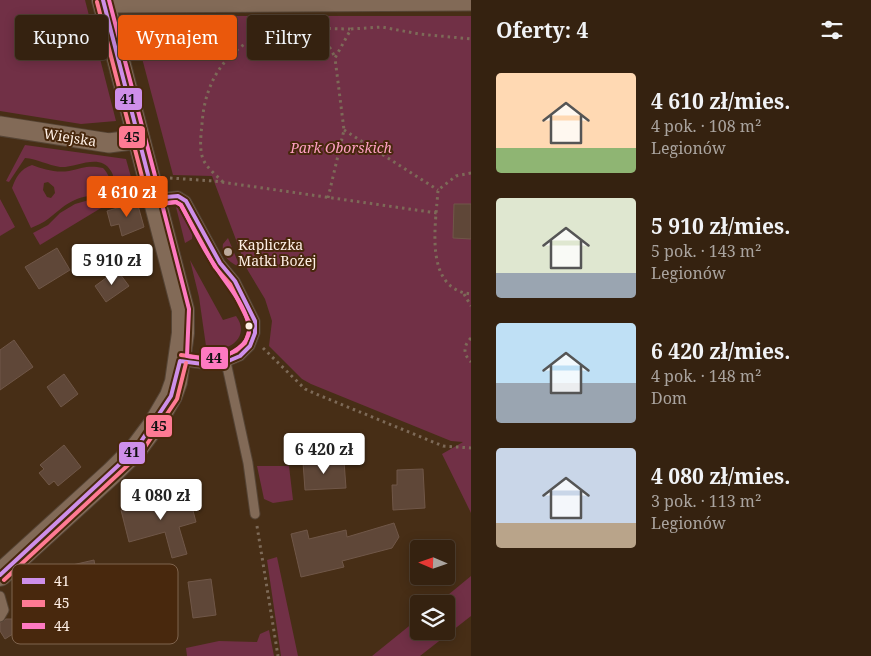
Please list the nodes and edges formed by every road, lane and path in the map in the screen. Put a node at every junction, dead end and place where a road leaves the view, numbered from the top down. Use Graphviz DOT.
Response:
graph roads {
  1 [pos="271,1"];
  2 [pos="465,1"];
  3 [pos="103,3"];
  4 [pos="329,29"];
  5 [pos="351,29"];
  6 [pos="471,39"];
  7 [pos="247,44"];
  8 [pos="329,46"];
  9 [pos="335,58"];
  10 [pos="0,126"];
  11 [pos="344,130"];
  12 [pos="139,139"];
  13 [pos="471,174"];
  14 [pos="224,183"];
  15 [pos="438,190"];
  16 [pos="161,197"];
  17 [pos="328,198"];
  18 [pos="437,213"];
  19 [pos="464,294"];
  20 [pos="471,294"];
  21 [pos="471,306"];
  22 [pos="471,338"];
  23 [pos="266,352"];
  24 [pos="180,361"];
  25 [pos="226,362"];
  26 [pos="471,362"];
  27 [pos="471,448"];
  28 [pos="255,514"];
  29 [pos="0,575"];
  30 [pos="0,596"];
  31 [pos="0,617"];
  32 [pos="278,656"];
  1 -- 2 [label="street"];
  1 -- 3 [label="street"];
  3 -- 12 [label="street"];
  4 -- 5 [label="path"];
  5 -- 6 [label="path"];
  5 -- 9 [label="path"];
  7 -- 14 [label="path"];
  8 -- 9 [label="path"];
  9 -- 11 [label="path"];
  10 -- 12 [label="street, Wiejska"];
  11 -- 15 [label="path"];
  11 -- 17 [label="path"];
  12 -- 16 [label="street"];
  13 -- 15 [label="path"];
  14 -- 16 [label="path"];
  14 -- 17 [label="path"];
  15 -- 18 [label="path"];
  16 -- 24 [label="street"];
  16 -- 25 [label="lane"];
  17 -- 18 [label="path"];
  18 -- 19 [label="path"];
  19 -- 20 [label="path"];
  19 -- 21 [label="path"];
  22 -- 26 [label="path"];
  23 -- 27 [label="path"];
  24 -- 25 [label="lane"];
  24 -- 29 [label="street"];
  25 -- 28 [label="lane"];
  28 -- 32 [label="path"];
  30 -- 31 [label="lane"];
}
